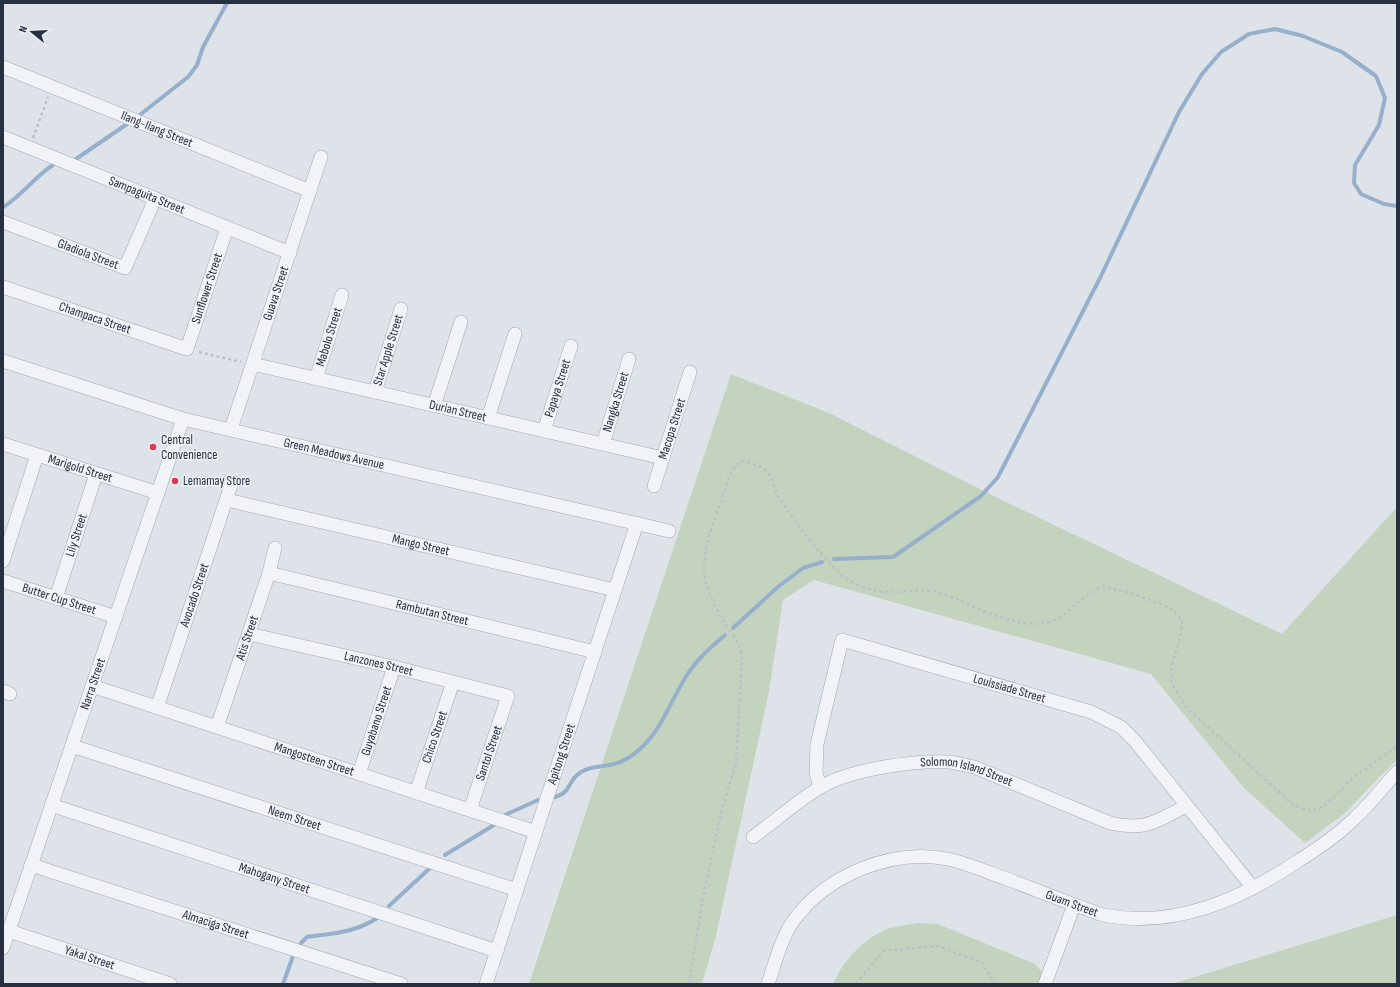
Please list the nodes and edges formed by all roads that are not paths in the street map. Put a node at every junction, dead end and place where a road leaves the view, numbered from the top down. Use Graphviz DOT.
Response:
graph roads {
  1 [pos="3,67"];
  2 [pos="3,137"];
  3 [pos="321,157"];
  4 [pos="310,191"];
  5 [pos="155,199"];
  6 [pos="3,222"];
  7 [pos="227,228"];
  8 [pos="290,253"];
  9 [pos="3,287"];
  10 [pos="342,296"];
  11 [pos="401,309"];
  12 [pos="461,322"];
  13 [pos="515,334"];
  14 [pos="571,346"];
  15 [pos="186,349"];
  16 [pos="629,359"];
  17 [pos="3,361"];
  18 [pos="253,364"];
  19 [pos="690,372"];
  20 [pos="316,379"];
  21 [pos="375,392"];
  22 [pos="434,406"];
  23 [pos="488,418"];
  24 [pos="183,419"];
  25 [pos="231,429"];
  26 [pos="544,431"];
  27 [pos="3,444"];
  28 [pos="602,444"];
  29 [pos="37,455"];
  30 [pos="662,458"];
  31 [pos="96,474"];
  32 [pos="232,482"];
  33 [pos="654,486"];
  34 [pos="158,493"];
  35 [pos="227,500"];
  36 [pos="637,523"];
  37 [pos="670,531"];
  38 [pos="275,548"];
  39 [pos="3,561"];
  40 [pos="269,573"];
  41 [pos="3,580"];
  42 [pos="615,590"];
  43 [pos="56,598"];
  44 [pos="116,616"];
  45 [pos="249,634"];
  46 [pos="595,652"];
  47 [pos="394,667"];
  48 [pos="453,682"];
  49 [pos="92,686"];
  50 [pos="508,696"];
  51 [pos="157,708"];
  52 [pos="217,727"];
  53 [pos="72,746"];
  54 [pos="1397,772"];
  55 [pos="359,774"];
  56 [pos="820,787"];
  57 [pos="416,793"];
  58 [pos="52,805"];
  59 [pos="1186,806"];
  60 [pos="470,810"];
  61 [pos="536,832"];
  62 [pos="753,837"];
  63 [pos="31,866"];
  64 [pos="1253,888"];
  65 [pos="517,890"];
  66 [pos="1074,905"];
  67 [pos="9,931"];
  68 [pos="3,948"];
  69 [pos="497,951"];
  70 [pos="170,984"];
  71 [pos="401,984"];
  72 [pos="486,984"];
  73 [pos="768,984"];
  74 [pos="1045,984"];
  1 -- 4 [label="street, Ilang-Ilang Street"];
  2 -- 5 [label="street, Sampaguita Street"];
  3 -- 4 [label="street, Guava Street"];
  4 -- 8 [label="street, Guava Street"];
  5 -- 6 [label="street, Gladiola Street"];
  5 -- 7 [label="street, Sampaguita Street"];
  7 -- 8 [label="street, Sampaguita Street"];
  7 -- 15 [label="street, Sunflower Street"];
  8 -- 18 [label="street, Guava Street"];
  9 -- 15 [label="street, Champaca Street"];
  10 -- 20 [label="street, Mabolo Street"];
  11 -- 21 [label="street, Star Apple Street"];
  12 -- 22 [label="street"];
  13 -- 23 [label="street"];
  14 -- 26 [label="street, Papaya Street"];
  16 -- 28 [label="street, Nangka Street"];
  17 -- 24 [label="street, Green Meadows Avenue"];
  18 -- 20 [label="street, Durian Street"];
  18 -- 25 [label="street, Guava Street"];
  19 -- 30 [label="street, Macopa Street"];
  20 -- 21 [label="street, Durian Street"];
  21 -- 22 [label="street, Durian Street"];
  22 -- 23 [label="street, Durian Street"];
  23 -- 26 [label="street, Durian Street"];
  24 -- 25 [label="street, Green Meadows Avenue"];
  24 -- 34 [label="street, Narra Street"];
  25 -- 36 [label="street, Green Meadows Avenue"];
  26 -- 28 [label="street, Durian Street"];
  27 -- 29 [label="street, Marigold Street"];
  28 -- 30 [label="street, Durian Street"];
  29 -- 31 [label="street, Marigold Street"];
  29 -- 39 [label="street"];
  30 -- 33 [label="street, Macopa Street"];
  31 -- 34 [label="street, Marigold Street"];
  31 -- 43 [label="street, Lily Street"];
  32 -- 35 [label="street, Avocado Street"];
  34 -- 44 [label="street, Narra Street"];
  35 -- 42 [label="street, Mango Street"];
  35 -- 51 [label="street, Avocado Street"];
  36 -- 37 [label="street, Green Meadows Avenue"];
  36 -- 42 [label="street, Apitong Street"];
  38 -- 40 [label="street, Atis Street"];
  40 -- 45 [label="street, Atis Street"];
  40 -- 46 [label="street, Rambutan Street"];
  41 -- 43 [label="street, Butter Cup Street"];
  42 -- 46 [label="street, Apitong Street"];
  43 -- 44 [label="street, Butter Cup Street"];
  44 -- 49 [label="street, Narra Street"];
  45 -- 47 [label="street, Lanzones Street"];
  45 -- 52 [label="street, Atis Street"];
  46 -- 61 [label="street, Apitong Street"];
  47 -- 48 [label="street, Lanzones Street"];
  47 -- 55 [label="street, Guyabano Street"];
  48 -- 50 [label="street, Lanzones Street"];
  48 -- 57 [label="street, Chico Street"];
  49 -- 51 [label="street, Mangosteen Street"];
  49 -- 53 [label="street, Narra Street"];
  50 -- 60 [label="street, Santol Street"];
  51 -- 52 [label="street, Mangosteen Street"];
  52 -- 55 [label="street, Mangosteen Street"];
  53 -- 58 [label="street, Narra Street"];
  53 -- 65 [label="street, Neem Street"];
  54 -- 64 [label="street, Guam Street"];
  55 -- 57 [label="street, Mangosteen Street"];
  56 -- 59 [label="street, Solomon Island Street"];
  56 -- 59 [label="street, Louissiade Street"];
  56 -- 62 [label="street, Solomon Island Street"];
  57 -- 60 [label="street, Mangosteen Street"];
  58 -- 63 [label="street, Narra Street"];
  58 -- 69 [label="street, Mahogany Street"];
  59 -- 64 [label="street, Louissiade Street"];
  60 -- 61 [label="street, Mangosteen Street"];
  61 -- 65 [label="street, Apitong Street"];
  63 -- 67 [label="street, Narra Street"];
  63 -- 71 [label="street, Almaciga Street"];
  64 -- 66 [label="street, Guam Street"];
  65 -- 69 [label="street, Apitong Street"];
  66 -- 73 [label="street, Guam Street"];
  66 -- 74 [label="street"];
  67 -- 68 [label="street, Narra Street"];
  67 -- 70 [label="street, Yakal Street"];
  69 -- 72 [label="street, Apitong Street"];
}
